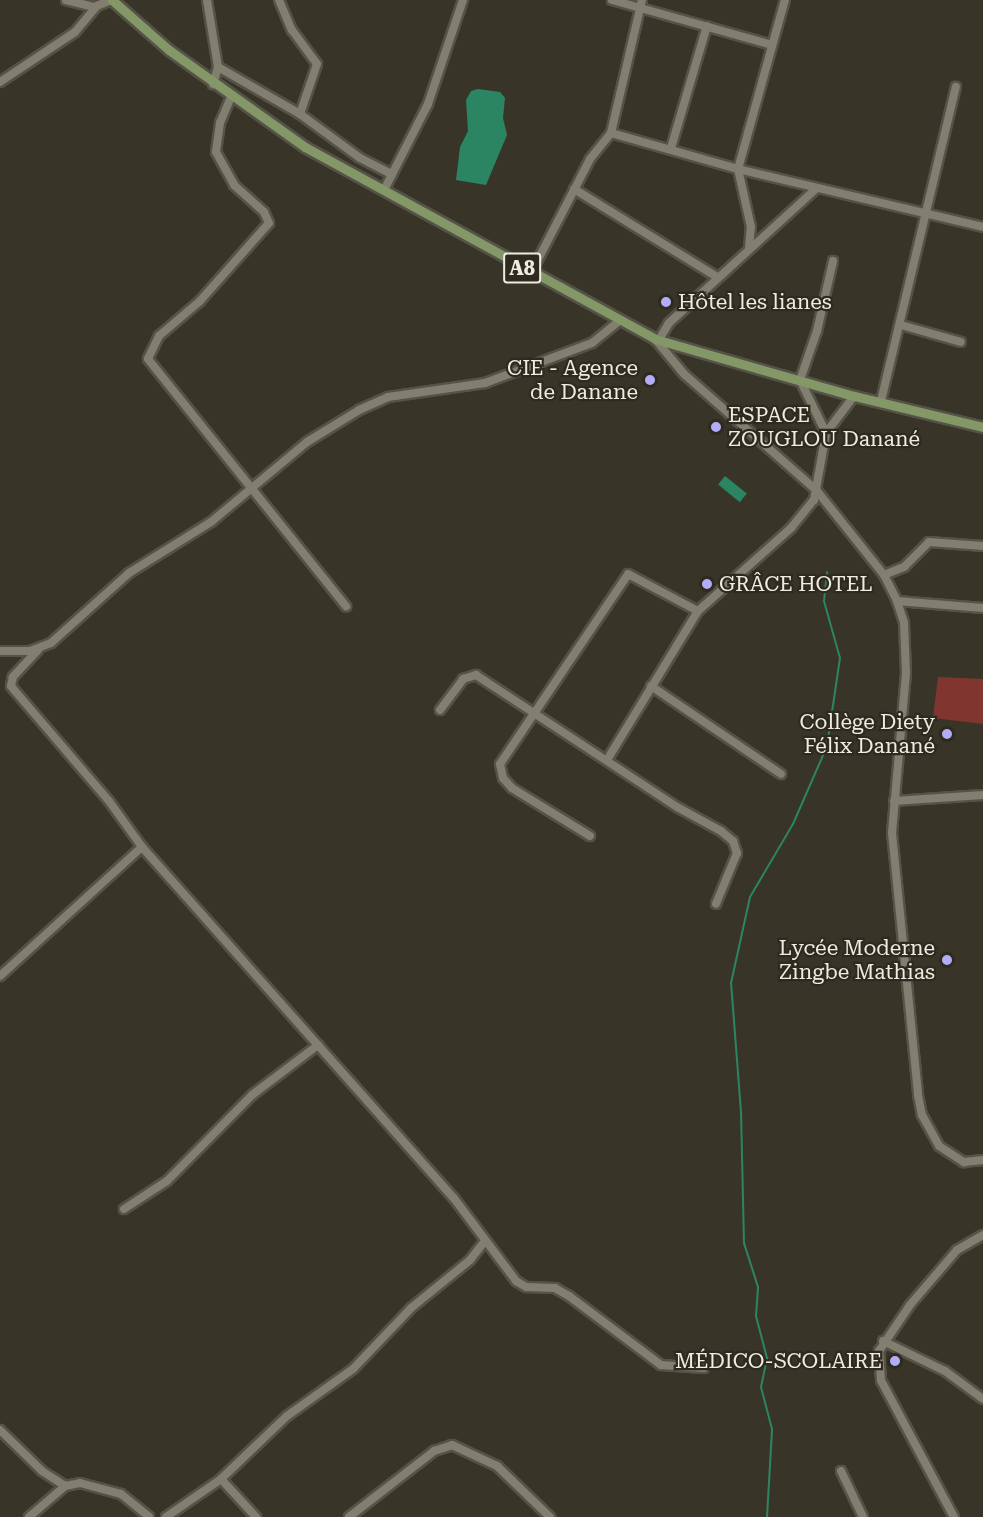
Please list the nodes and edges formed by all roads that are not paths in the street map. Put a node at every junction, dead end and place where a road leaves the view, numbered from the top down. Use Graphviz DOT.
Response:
graph roads {
  1 [pos="66,0"];
  2 [pos="111,0"];
  3 [pos="207,0"];
  4 [pos="279,0"];
  5 [pos="463,0"];
  6 [pos="612,0"];
  7 [pos="785,0"];
  8 [pos="641,4"];
  9 [pos="97,6"];
  10 [pos="706,26"];
  11 [pos="772,45"];
  12 [pos="218,67"];
  13 [pos="0,82"];
  14 [pos="213,84"];
  15 [pos="956,87"];
  16 [pos="231,97"];
  17 [pos="300,114"];
  18 [pos="611,133"];
  19 [pos="672,148"];
  20 [pos="738,169"];
  21 [pos="392,174"];
  22 [pos="818,188"];
  23 [pos="574,189"];
  24 [pos="384,190"];
  25 [pos="926,215"];
  26 [pos="983,227"];
  27 [pos="749,248"];
  28 [pos="833,261"];
  29 [pos="531,273"];
  30 [pos="717,277"];
  31 [pos="619,321"];
  32 [pos="901,325"];
  33 [pos="657,339"];
  34 [pos="961,342"];
  35 [pos="800,380"];
  36 [pos="854,396"];
  37 [pos="881,401"];
  38 [pos="983,427"];
  39 [pos="826,434"];
  40 [pos="248,489"];
  41 [pos="817,492"];
  42 [pos="983,546"];
  43 [pos="884,576"];
  44 [pos="897,601"];
  45 [pos="346,606"];
  46 [pos="983,608"];
  47 [pos="698,611"];
  48 [pos="38,650"];
  49 [pos="0,651"];
  50 [pos="651,686"];
  51 [pos="440,710"];
  52 [pos="536,715"];
  53 [pos="607,760"];
  54 [pos="781,774"];
  55 [pos="983,795"];
  56 [pos="894,801"];
  57 [pos="590,836"];
  58 [pos="142,847"];
  59 [pos="716,904"];
  60 [pos="0,976"];
  61 [pos="318,1046"];
  62 [pos="983,1160"];
  63 [pos="124,1209"];
  64 [pos="983,1235"];
  65 [pos="485,1241"];
  66 [pos="883,1341"];
  67 [pos="704,1368"];
  68 [pos="983,1399"];
  69 [pos="0,1430"];
  70 [pos="841,1471"];
  71 [pos="221,1479"];
  72 [pos="65,1486"];
  73 [pos="29,1517"];
  74 [pos="149,1517"];
  75 [pos="166,1517"];
  76 [pos="256,1517"];
  77 [pos="349,1517"];
  78 [pos="550,1517"];
  79 [pos="863,1517"];
  80 [pos="954,1517"];
  1 -- 9 [label="street"];
  2 -- 9 [label="street"];
  2 -- 14 [label="main road, A8"];
  3 -- 12 [label="street"];
  4 -- 17 [label="street"];
  5 -- 21 [label="street"];
  6 -- 8 [label="street"];
  7 -- 11 [label="street"];
  8 -- 10 [label="street"];
  8 -- 18 [label="street"];
  9 -- 13 [label="street"];
  10 -- 11 [label="street"];
  10 -- 19 [label="street"];
  11 -- 20 [label="street"];
  12 -- 14 [label="street"];
  12 -- 17 [label="street"];
  14 -- 16 [label="main road, A8"];
  15 -- 25 [label="street"];
  16 -- 24 [label="main road, A8"];
  16 -- 40 [label="street"];
  17 -- 21 [label="street"];
  18 -- 19 [label="street"];
  18 -- 23 [label="street"];
  19 -- 20 [label="street"];
  20 -- 22 [label="street"];
  20 -- 27 [label="street"];
  21 -- 24 [label="street"];
  22 -- 25 [label="street"];
  22 -- 27 [label="street"];
  23 -- 29 [label="street"];
  23 -- 30 [label="street"];
  24 -- 29 [label="main road, A8"];
  25 -- 26 [label="street"];
  25 -- 32 [label="street"];
  27 -- 30 [label="street"];
  28 -- 35 [label="street"];
  29 -- 31 [label="main road, A8"];
  30 -- 33 [label="street"];
  31 -- 33 [label="main road, A8"];
  31 -- 40 [label="street"];
  32 -- 34 [label="street"];
  32 -- 37 [label="street"];
  33 -- 35 [label="main road, A8"];
  33 -- 41 [label="street"];
  35 -- 36 [label="main road, A8"];
  35 -- 39 [label="street"];
  36 -- 37 [label="main road, A8"];
  36 -- 39 [label="street"];
  37 -- 38 [label="main road, A8"];
  39 -- 41 [label="street"];
  40 -- 45 [label="street"];
  40 -- 48 [label="street"];
  41 -- 43 [label="street"];
  41 -- 47 [label="street"];
  42 -- 43 [label="street"];
  43 -- 44 [label="street"];
  44 -- 46 [label="street"];
  44 -- 56 [label="street"];
  47 -- 50 [label="street"];
  47 -- 52 [label="street"];
  48 -- 49 [label="street"];
  48 -- 58 [label="street"];
  50 -- 53 [label="street"];
  50 -- 54 [label="street"];
  51 -- 52 [label="street"];
  52 -- 53 [label="street"];
  52 -- 57 [label="street"];
  53 -- 59 [label="street"];
  55 -- 56 [label="street"];
  56 -- 62 [label="street"];
  58 -- 60 [label="street"];
  58 -- 61 [label="street"];
  61 -- 63 [label="street"];
  61 -- 65 [label="street"];
  64 -- 66 [label="street"];
  65 -- 67 [label="street"];
  65 -- 71 [label="street"];
  66 -- 68 [label="street"];
  66 -- 80 [label="street"];
  69 -- 72 [label="street"];
  70 -- 79 [label="street"];
  71 -- 75 [label="street"];
  71 -- 76 [label="street"];
  72 -- 73 [label="street"];
  72 -- 74 [label="street"];
  77 -- 78 [label="street"];
}
